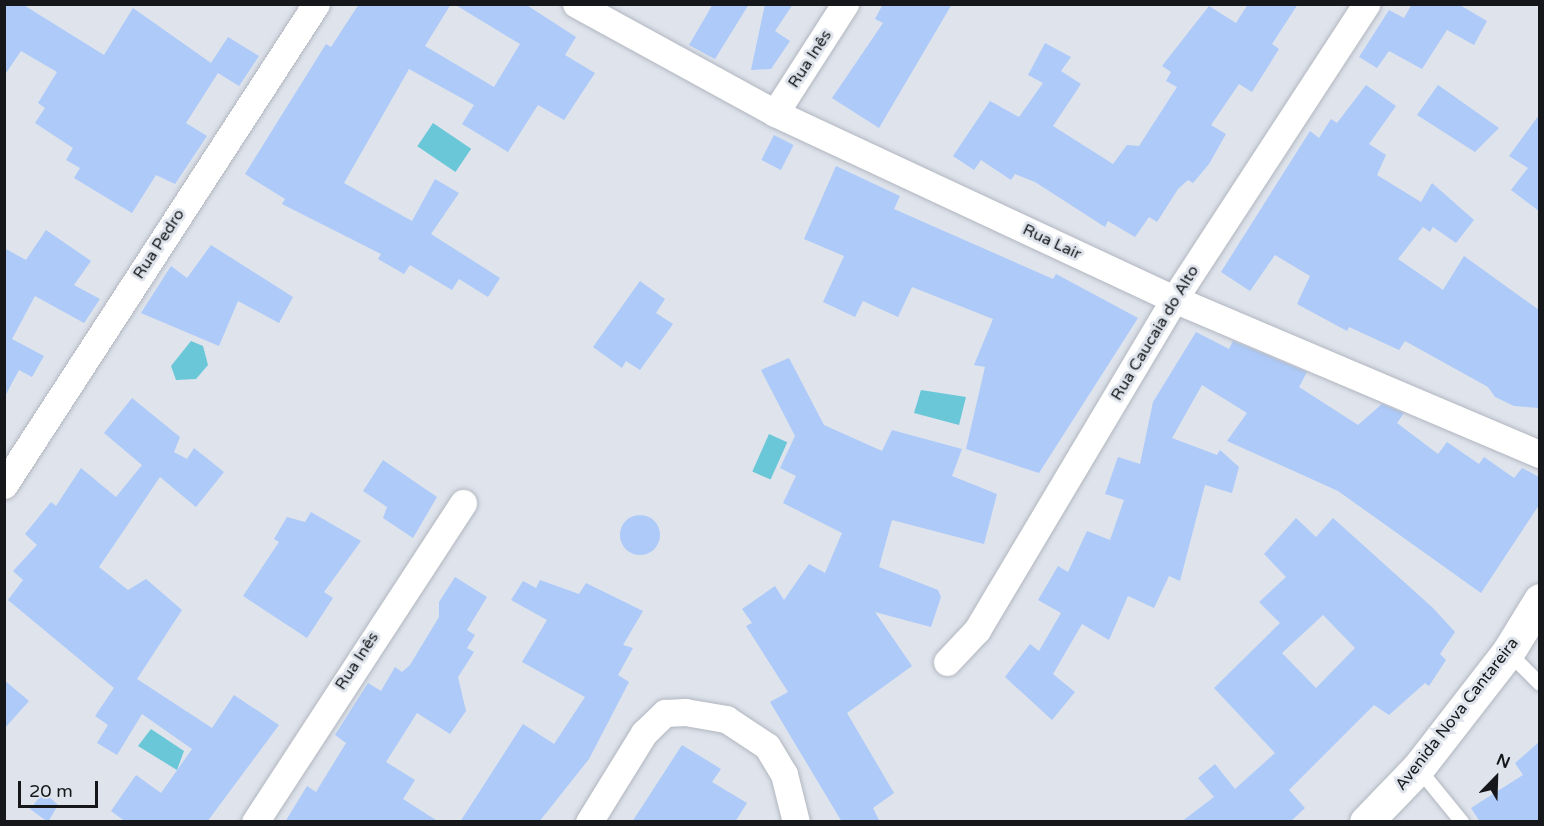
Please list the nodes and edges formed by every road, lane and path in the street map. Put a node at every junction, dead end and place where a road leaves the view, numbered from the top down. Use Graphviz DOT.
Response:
graph roads {
  1 [pos="316,4"];
  2 [pos="576,4"];
  3 [pos="845,4"];
  4 [pos="1366,4"];
  5 [pos="775,113"];
  6 [pos="1174,299"];
  7 [pos="1539,454"];
  8 [pos="4,485"];
  9 [pos="463,503"];
  10 [pos="1539,600"];
  11 [pos="1508,652"];
  12 [pos="947,662"];
  13 [pos="1539,684"];
  14 [pos="1418,768"];
  15 [pos="255,822"];
  16 [pos="589,822"];
  17 [pos="796,822"];
  18 [pos="1366,822"];
  19 [pos="1462,822"];
  1 -- 8 [label="street, Rua Pedro"];
  2 -- 5 [label="street, Rua Lair"];
  3 -- 5 [label="street, Rua Inês"];
  4 -- 6 [label="street, Rua Caucaia do Alto"];
  5 -- 6 [label="street, Rua Lair"];
  6 -- 7 [label="street, Rua Lair"];
  6 -- 12 [label="street, Rua Caucaia do Alto"];
  9 -- 15 [label="street, Rua Inês"];
  10 -- 11 [label="main road, Avenida Nova Cantareira"];
  11 -- 13 [label="lane"];
  11 -- 14 [label="main road, Avenida Nova Cantareira"];
  14 -- 18 [label="main road, Avenida Nova Cantareira"];
  14 -- 19 [label="lane"];
  16 -- 17 [label="street"];
}
